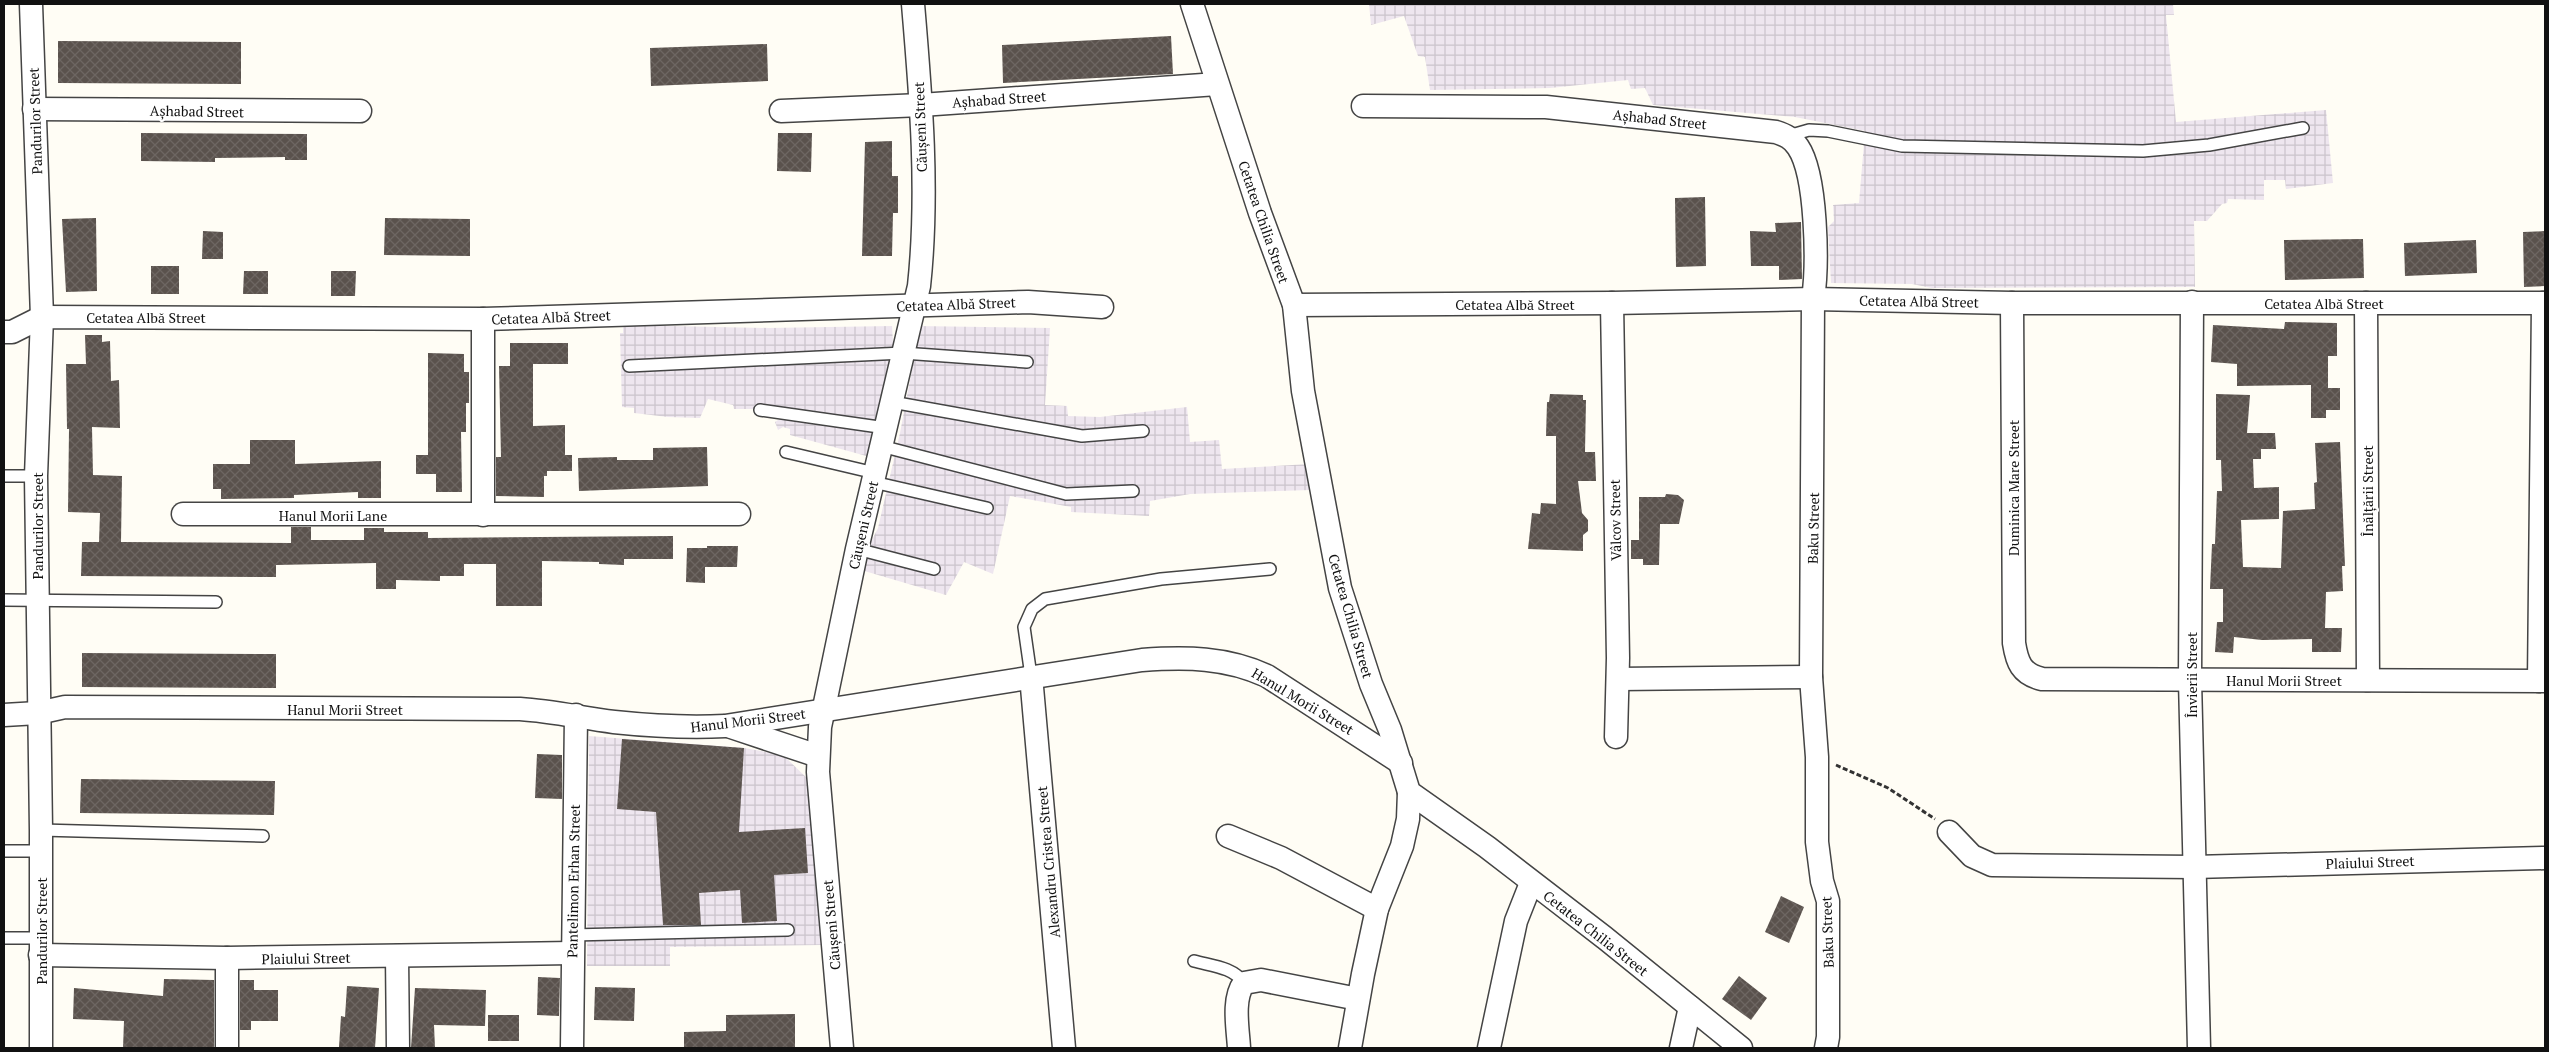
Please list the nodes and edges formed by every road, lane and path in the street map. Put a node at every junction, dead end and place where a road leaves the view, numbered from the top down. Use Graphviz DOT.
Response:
graph roads {
  1 [pos="31,4"];
  2 [pos="913,4"];
  3 [pos="1192,4"];
  4 [pos="1217,84"];
  5 [pos="921,105"];
  6 [pos="1363,106"];
  7 [pos="34,109"];
  8 [pos="360,111"];
  9 [pos="781,111"];
  10 [pos="2303,128"];
  11 [pos="1788,136"];
  12 [pos="1812,299"];
  13 [pos="2192,302"];
  14 [pos="1612,303"];
  15 [pos="2012,303"];
  16 [pos="2366,303"];
  17 [pos="2544,303"];
  18 [pos="1294,305"];
  19 [pos="916,306"];
  20 [pos="1102,308"];
  21 [pos="42,317"];
  22 [pos="483,319"];
  23 [pos="4,332"];
  24 [pos="903,353"];
  25 [pos="1027,362"];
  26 [pos="630,366"];
  27 [pos="892,402"];
  28 [pos="760,410"];
  29 [pos="1143,431"];
  30 [pos="883,437"];
  31 [pos="786,452"];
  32 [pos="4,476"];
  33 [pos="36,476"];
  34 [pos="874,477"];
  35 [pos="1133,490"];
  36 [pos="987,508"];
  37 [pos="183,514"];
  38 [pos="740,514"];
  39 [pos="483,515"];
  40 [pos="857,550"];
  41 [pos="1270,569"];
  42 [pos="934,570"];
  43 [pos="4,600"];
  44 [pos="37,601"];
  45 [pos="216,602"];
  46 [pos="2024,671"];
  47 [pos="1031,676"];
  48 [pos="1811,677"];
  49 [pos="1618,679"];
  50 [pos="2190,680"];
  51 [pos="2368,680"];
  52 [pos="2542,681"];
  53 [pos="823,710"];
  54 [pos="38,712"];
  55 [pos="576,714"];
  56 [pos="4,715"];
  57 [pos="725,726"];
  58 [pos="1616,737"];
  59 [pos="818,756"];
  60 [pos="1817,757"];
  61 [pos="1401,764"];
  62 [pos="1409,792"];
  63 [pos="1949,832"];
  64 [pos="264,836"];
  65 [pos="1228,836"];
  66 [pos="41,840"];
  67 [pos="4,851"];
  68 [pos="2545,858"];
  69 [pos="2194,867"];
  70 [pos="1532,883"];
  71 [pos="1377,909"];
  72 [pos="788,930"];
  73 [pos="4,938"];
  74 [pos="572,944"];
  75 [pos="40,946"];
  76 [pos="397,956"];
  77 [pos="227,958"];
  78 [pos="1194,962"];
  79 [pos="1244,983"];
  80 [pos="1358,999"];
  81 [pos="1690,1007"];
  82 [pos="41,1048"];
  83 [pos="227,1048"];
  84 [pos="398,1048"];
  85 [pos="572,1048"];
  86 [pos="842,1048"];
  87 [pos="1064,1048"];
  88 [pos="1239,1048"];
  89 [pos="1350,1048"];
  90 [pos="1489,1048"];
  91 [pos="1680,1048"];
  92 [pos="1741,1048"];
  93 [pos="1826,1048"];
  94 [pos="2199,1048"];
  1 -- 7 [label="street, Pandurilor Street"];
  2 -- 5 [label="street, Căușeni Street"];
  3 -- 4 [label="street, Cetatea Chilia Street"];
  4 -- 5 [label="street, Așhabad Street"];
  4 -- 18 [label="street, Cetatea Chilia Street"];
  5 -- 9 [label="street, Așhabad Street"];
  5 -- 19 [label="street, Căușeni Street"];
  6 -- 11 [label="street, Așhabad Street"];
  7 -- 8 [label="street, Așhabad Street"];
  7 -- 21 [label="street, Pandurilor Street"];
  10 -- 11 [label="lane"];
  11 -- 12 [label="street"];
  12 -- 14 [label="street, Cetatea Albă Street"];
  12 -- 15 [label="street, Cetatea Albă Street"];
  12 -- 48 [label="street, Baku Street"];
  13 -- 15 [label="street, Cetatea Albă Street"];
  13 -- 16 [label="street, Cetatea Albă Street"];
  13 -- 50 [label="street, Învierii Street"];
  14 -- 18 [label="street, Cetatea Albă Street"];
  14 -- 49 [label="street, Vâlcov Street"];
  15 -- 46 [label="street, Duminica Mare Street"];
  16 -- 17 [label="street, Cetatea Albă Street"];
  16 -- 51 [label="street, Înălțării Street"];
  17 -- 52 [label="street"];
  18 -- 61 [label="street, Cetatea Chilia Street"];
  19 -- 20 [label="street, Cetatea Albă Street"];
  19 -- 22 [label="street, Cetatea Albă Street"];
  19 -- 24 [label="street, Căușeni Street"];
  21 -- 22 [label="street, Cetatea Albă Street"];
  21 -- 23 [label="street, Cetatea Albă Street"];
  21 -- 33 [label="street, Pandurilor Street"];
  22 -- 39 [label="street"];
  24 -- 25 [label="lane"];
  24 -- 26 [label="lane"];
  24 -- 27 [label="street, Căușeni Street"];
  27 -- 29 [label="lane"];
  27 -- 30 [label="street, Căușeni Street"];
  28 -- 30 [label="lane"];
  30 -- 34 [label="street, Căușeni Street"];
  30 -- 35 [label="lane"];
  31 -- 34 [label="lane"];
  32 -- 33 [label="lane"];
  33 -- 44 [label="street, Pandurilor Street"];
  34 -- 36 [label="lane"];
  34 -- 40 [label="street, Căușeni Street"];
  37 -- 39 [label="street, Hanul Morii Lane"];
  38 -- 39 [label="street, Hanul Morii Lane"];
  40 -- 42 [label="lane"];
  40 -- 53 [label="street, Căușeni Street"];
  41 -- 47 [label="lane"];
  43 -- 44 [label="lane"];
  44 -- 45 [label="lane"];
  44 -- 54 [label="street, Pandurilor Street"];
  46 -- 50 [label="street, Hanul Morii Street"];
  47 -- 53 [label="street, Hanul Morii Street"];
  47 -- 61 [label="street, Hanul Morii Street"];
  47 -- 87 [label="street, Alexandru Cristea Street"];
  48 -- 49 [label="street"];
  48 -- 60 [label="street, Baku Street"];
  49 -- 58 [label="street, Vâlcov Street"];
  50 -- 51 [label="street, Hanul Morii Street"];
  50 -- 69 [label="street, Învierii Street"];
  51 -- 52 [label="street, Hanul Morii Street"];
  53 -- 57 [label="street, Hanul Morii Street"];
  53 -- 59 [label="street, Căușeni Street"];
  54 -- 55 [label="street, Hanul Morii Street"];
  54 -- 56 [label="street, Hanul Morii Street"];
  54 -- 66 [label="street, Pandurilor Street"];
  55 -- 57 [label="street, Hanul Morii Street"];
  55 -- 74 [label="street, Pantelimon Erhan Street"];
  57 -- 59 [label="street"];
  59 -- 86 [label="street, Căușeni Street"];
  60 -- 63 [label="path"];
  60 -- 93 [label="street, Baku Street"];
  61 -- 62 [label="street, Cetatea Chilia Street"];
  62 -- 70 [label="street, Cetatea Chilia Street"];
  62 -- 71 [label="street"];
  63 -- 69 [label="street, Plaiului Street"];
  64 -- 66 [label="lane"];
  65 -- 71 [label="street"];
  66 -- 67 [label="lane"];
  66 -- 75 [label="street, Pandurilor Street"];
  68 -- 69 [label="street, Plaiului Street"];
  69 -- 94 [label="street, Învierii Street"];
  70 -- 81 [label="street, Cetatea Chilia Street"];
  70 -- 90 [label="street"];
  71 -- 80 [label="street"];
  72 -- 74 [label="lane"];
  73 -- 75 [label="lane"];
  74 -- 76 [label="street, Plaiului Street"];
  74 -- 85 [label="street, Pantelimon Erhan Street"];
  75 -- 77 [label="street, Plaiului Street"];
  75 -- 82 [label="street, Pandurilor Street"];
  76 -- 77 [label="street, Plaiului Street"];
  76 -- 84 [label="street"];
  77 -- 83 [label="street"];
  78 -- 79 [label="lane"];
  79 -- 80 [label="street"];
  79 -- 88 [label="street"];
  80 -- 89 [label="street"];
  81 -- 91 [label="street"];
  81 -- 92 [label="street, Cetatea Chilia Street"];
}
